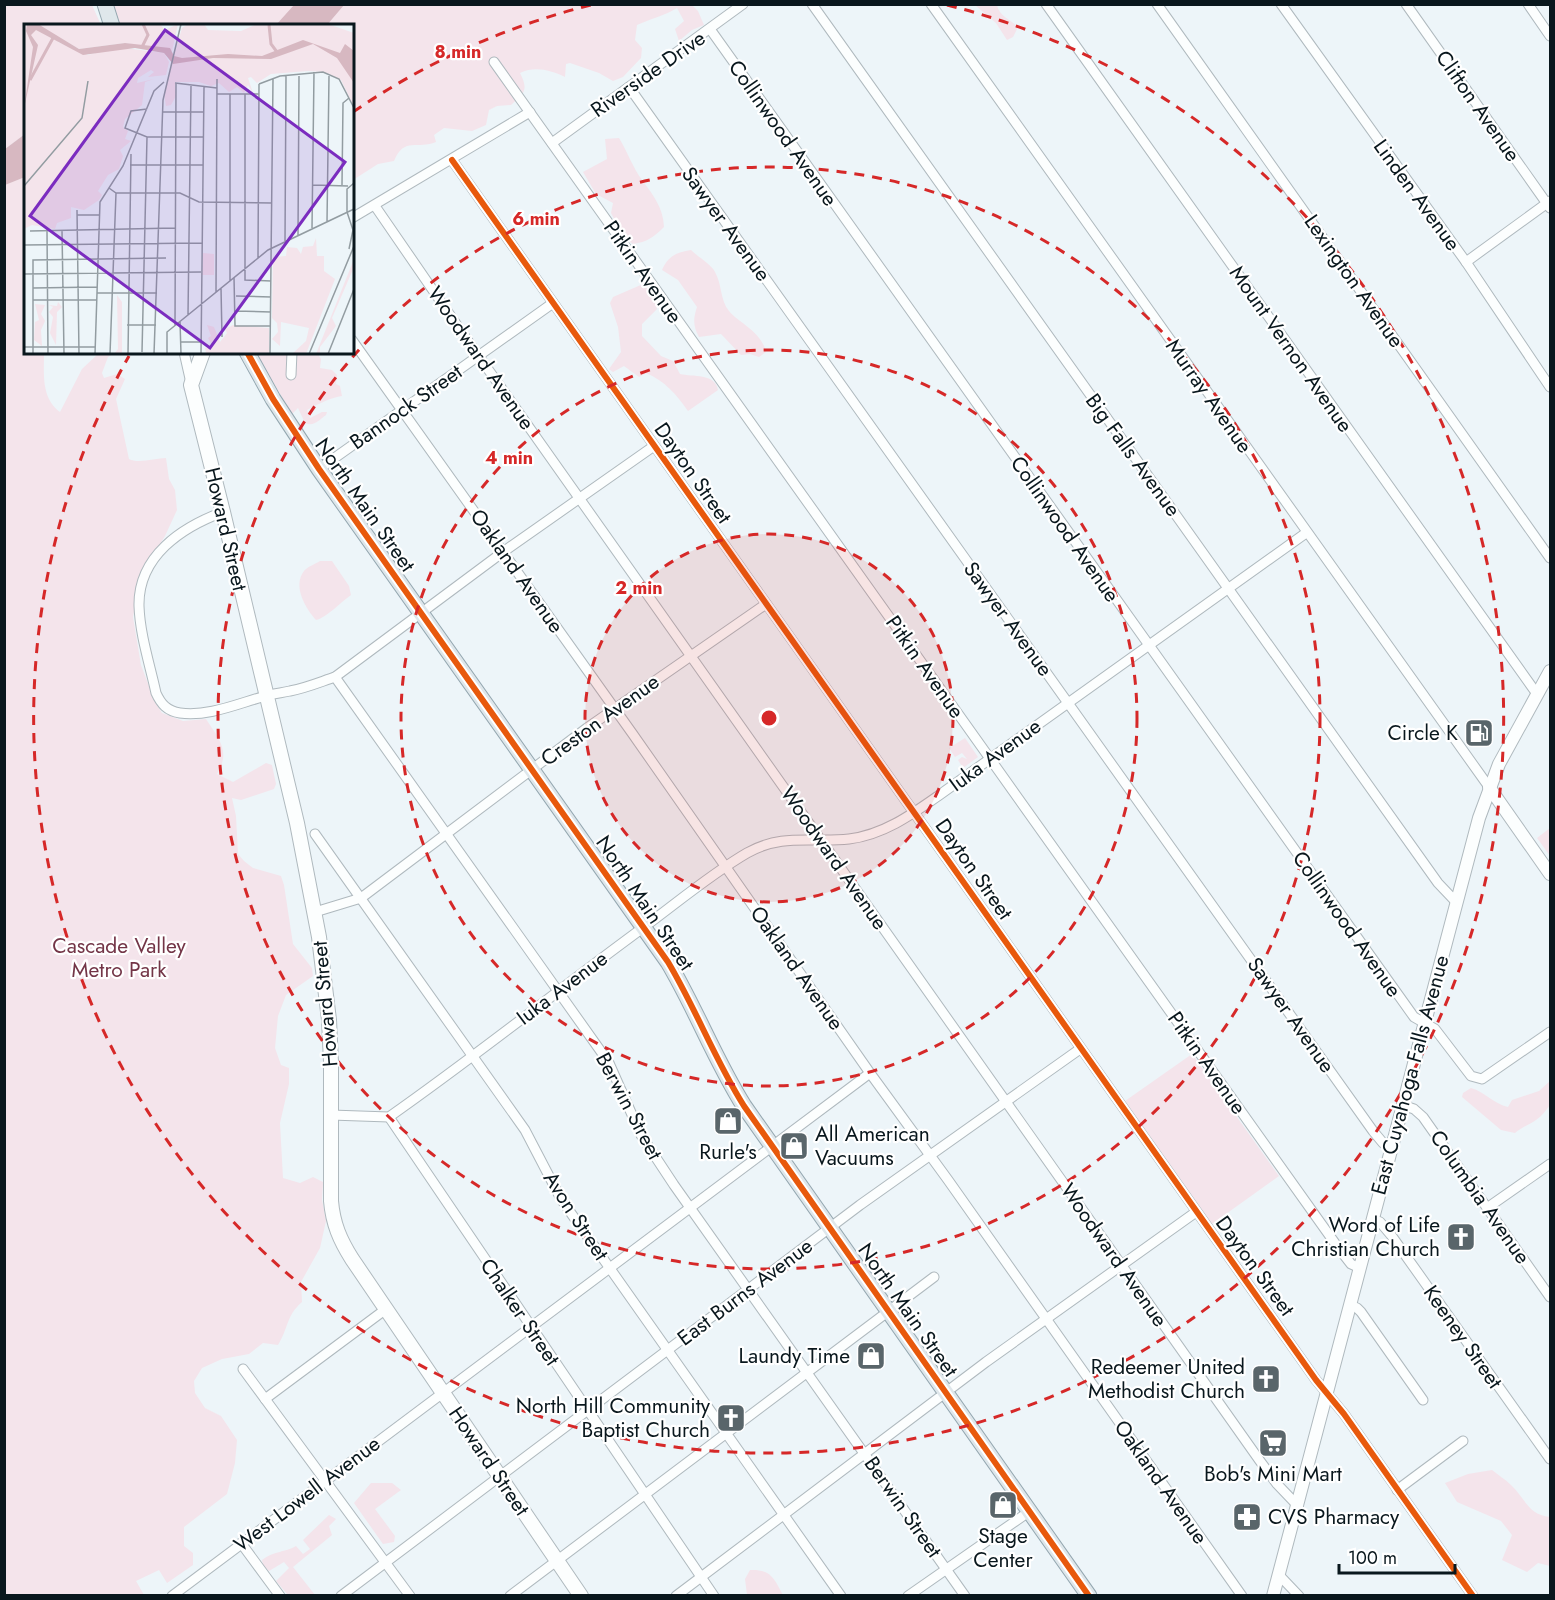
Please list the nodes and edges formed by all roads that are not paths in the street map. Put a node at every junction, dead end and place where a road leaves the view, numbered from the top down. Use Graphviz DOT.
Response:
graph roads {
  1 [pos="105,4"];
  2 [pos="743,4"];
  3 [pos="812,4"];
  4 [pos="931,4"];
  5 [pos="1046,4"];
  6 [pos="1157,4"];
  7 [pos="1281,4"];
  8 [pos="1406,4"];
  9 [pos="1528,4"];
  10 [pos="111,24"];
  11 [pos="710,29"];
  12 [pos="1551,36"];
  13 [pos="494,62"];
  14 [pos="629,87"];
  15 [pos="530,112"];
  16 [pos="552,143"];
  17 [pos="452,160"];
  18 [pos="1549,204"];
  19 [pos="375,206"];
  20 [pos="354,217"];
  21 [pos="1466,262"];
  22 [pos="553,303"];
  23 [pos="354,343"];
  24 [pos="184,354"];
  25 [pos="202,354"];
  26 [pos="248,354"];
  27 [pos="292,354"];
  28 [pos="479,355"];
  29 [pos="291,375"];
  30 [pos="191,386"];
  31 [pos="1551,387"];
  32 [pos="402,410"];
  33 [pos="654,446"];
  34 [pos="319,469"];
  35 [pos="580,497"];
  36 [pos="224,512"];
  37 [pos="1306,533"];
  38 [pos="503,552"];
  39 [pos="1551,558"];
  40 [pos="1228,588"];
  41 [pos="766,604"];
  42 [pos="421,613"];
  43 [pos="1148,645"];
  44 [pos="691,655"];
  45 [pos="1551,671"];
  46 [pos="335,676"];
  47 [pos="1537,694"];
  48 [pos="265,696"];
  49 [pos="1068,703"];
  50 [pos="615,709"];
  51 [pos="990,759"];
  52 [pos="532,770"];
  53 [pos="1489,787"];
  54 [pos="914,812"];
  55 [pos="315,834"];
  56 [pos="447,834"];
  57 [pos="822,839"];
  58 [pos="726,867"];
  59 [pos="1551,874"];
  60 [pos="361,898"];
  61 [pos="1457,903"];
  62 [pos="315,912"];
  63 [pos="644,927"];
  64 [pos="558,990"];
  65 [pos="1425,1023"];
  66 [pos="1551,1032"];
  67 [pos="1080,1049"];
  68 [pos="472,1055"];
  69 [pos="870,1073"];
  70 [pos="1006,1102"];
  71 [pos="1402,1105"];
  72 [pos="331,1115"];
  73 [pos="389,1117"];
  74 [pos="771,1146"];
  75 [pos="1392,1148"];
  76 [pos="930,1156"];
  77 [pos="1551,1164"];
  78 [pos="689,1206"];
  79 [pos="1487,1208"];
  80 [pos="1196,1212"];
  81 [pos="1373,1219"];
  82 [pos="830,1229"];
  83 [pos="1122,1265"];
  84 [pos="609,1268"];
  85 [pos="1360,1268"];
  86 [pos="934,1276"];
  87 [pos="748,1289"];
  88 [pos="1550,1295"];
  89 [pos="1350,1305"];
  90 [pos="386,1309"];
  91 [pos="887,1311"];
  92 [pos="1046,1318"];
  93 [pos="530,1326"];
  94 [pos="667,1350"];
  95 [pos="243,1369"];
  96 [pos="807,1372"];
  97 [pos="442,1392"];
  98 [pos="946,1393"];
  99 [pos="1327,1394"];
  100 [pos="265,1399"];
  101 [pos="1423,1400"];
  102 [pos="587,1411"];
  103 [pos="726,1433"];
  104 [pos="1463,1442"];
  105 [pos="865,1454"];
  106 [pos="1551,1459"];
  107 [pos="500,1476"];
  108 [pos="326,1480"];
  109 [pos="1397,1490"];
  110 [pos="645,1493"];
  111 [pos="1298,1506"];
  112 [pos="1030,1510"];
  113 [pos="784,1515"];
  114 [pos="241,1543"];
  115 [pos="557,1560"];
  116 [pos="386,1562"];
  117 [pos="946,1569"];
  118 [pos="1279,1575"];
  119 [pos="701,1577"];
  120 [pos="172,1596"];
  121 [pos="280,1596"];
  122 [pos="341,1596"];
  123 [pos="410,1596"];
  124 [pos="510,1596"];
  125 [pos="581,1596"];
  126 [pos="676,1596"];
  127 [pos="714,1596"];
  128 [pos="841,1596"];
  129 [pos="908,1596"];
  130 [pos="965,1596"];
  131 [pos="1089,1596"];
  132 [pos="1242,1596"];
  133 [pos="1273,1596"];
  134 [pos="1299,1596"];
  135 [pos="1473,1596"];
  1 -- 10 [label="main road"];
  2 -- 11 [label="street, Riverside Drive"];
  3 -- 40 [label="street, Big Falls Avenue"];
  4 -- 37 [label="street, Murray Avenue"];
  5 -- 47 [label="street, Mount Vernon Avenue"];
  6 -- 39 [label="street, Lexington Avenue"];
  7 -- 21 [label="street, Linden Avenue"];
  8 -- 18 [label="street, Clifton Avenue"];
  9 -- 12 [label="street"];
  11 -- 14 [label="street, Riverside Drive"];
  11 -- 43 [label="street, Collinwood Avenue"];
  13 -- 15 [label="street, Pitkin Avenue"];
  14 -- 16 [label="street, Riverside Drive"];
  14 -- 49 [label="street, Sawyer Avenue"];
  15 -- 16 [label="street, Pitkin Avenue"];
  15 -- 17 [label="street"];
  16 -- 51 [label="street, Pitkin Avenue"];
  17 -- 19 [label="street"];
  17 -- 22 [label="street, Dayton Street"];
  18 -- 21 [label="street"];
  19 -- 20 [label="street"];
  19 -- 28 [label="street, Woodward Avenue"];
  21 -- 31 [label="street, Linden Avenue"];
  22 -- 28 [label="street, Bannock Street"];
  22 -- 33 [label="street, Dayton Street"];
  23 -- 32 [label="street, Oakland Avenue"];
  24 -- 30 [label="street, Howard Street"];
  25 -- 30 [label="main road"];
  26 -- 34 [label="main road, North Main Street"];
  27 -- 29 [label="street"];
  28 -- 32 [label="street, Bannock Street"];
  28 -- 35 [label="street, Woodward Avenue"];
  30 -- 36 [label="main road, Howard Street"];
  32 -- 34 [label="street, Bannock Street"];
  32 -- 38 [label="street, Oakland Avenue"];
  33 -- 35 [label="street"];
  33 -- 41 [label="street, Dayton Street"];
  34 -- 42 [label="main road, North Main Street"];
  35 -- 38 [label="street"];
  35 -- 44 [label="street, Woodward Avenue"];
  36 -- 48 [label="main road, Howard Street"];
  36 -- 48 [label="street"];
  37 -- 40 [label="street, Iuka Avenue"];
  37 -- 53 [label="street, Murray Avenue"];
  38 -- 42 [label="street"];
  38 -- 50 [label="street, Oakland Avenue"];
  40 -- 43 [label="street, Iuka Avenue"];
  40 -- 61 [label="street, Big Falls Avenue"];
  41 -- 44 [label="street, Creston Avenue"];
  41 -- 54 [label="street, Dayton Street"];
  42 -- 46 [label="street"];
  42 -- 52 [label="main road, North Main Street"];
  43 -- 49 [label="street, Iuka Avenue"];
  43 -- 65 [label="street, Collinwood Avenue"];
  44 -- 50 [label="street, Creston Avenue"];
  44 -- 57 [label="street, Woodward Avenue"];
  45 -- 47 [label="street, East Cuyahoga Falls Avenue"];
  46 -- 48 [label="street"];
  46 -- 56 [label="street, Berwin Street"];
  47 -- 53 [label="street, East Cuyahoga Falls Avenue"];
  48 -- 62 [label="main road, Howard Street"];
  49 -- 51 [label="street, Iuka Avenue"];
  49 -- 75 [label="street, Sawyer Avenue"];
  50 -- 52 [label="street, Creston Avenue"];
  50 -- 58 [label="street, Oakland Avenue"];
  51 -- 54 [label="street, Iuka Avenue"];
  51 -- 85 [label="street, Pitkin Avenue"];
  52 -- 56 [label="street, Creston Avenue"];
  52 -- 63 [label="main road, North Main Street"];
  53 -- 59 [label="street"];
  53 -- 61 [label="street, East Cuyahoga Falls Avenue"];
  54 -- 57 [label="street, Iuka Avenue"];
  54 -- 67 [label="street, Dayton Street"];
  55 -- 60 [label="street, Avon Street"];
  56 -- 60 [label="street, Creston Avenue"];
  56 -- 64 [label="street, Berwin Street"];
  57 -- 58 [label="street, Iuka Avenue"];
  57 -- 70 [label="street, Woodward Avenue"];
  58 -- 63 [label="street, Iuka Avenue"];
  58 -- 69 [label="street, Oakland Avenue"];
  60 -- 62 [label="street, Creston Avenue"];
  60 -- 68 [label="street, Avon Street"];
  61 -- 65 [label="street, East Cuyahoga Falls Avenue"];
  62 -- 72 [label="main road, Howard Street"];
  63 -- 64 [label="street, Iuka Avenue"];
  63 -- 74 [label="main road, North Main Street"];
  64 -- 68 [label="street, Iuka Avenue"];
  64 -- 78 [label="street, Berwin Street"];
  65 -- 66 [label="street, Collinwood Avenue"];
  65 -- 71 [label="street, East Cuyahoga Falls Avenue"];
  67 -- 70 [label="street, East Burns Avenue"];
  67 -- 80 [label="street, Dayton Street"];
  68 -- 73 [label="street, Iuka Avenue"];
  68 -- 84 [label="street, Avon Street"];
  69 -- 74 [label="street, West Lowell Avenue"];
  69 -- 76 [label="street, Oakland Avenue"];
  70 -- 76 [label="street, East Burns Avenue"];
  70 -- 83 [label="street, Woodward Avenue"];
  71 -- 75 [label="street, East Cuyahoga Falls Avenue"];
  71 -- 79 [label="street, Columbia Avenue"];
  72 -- 73 [label="street"];
  72 -- 90 [label="main road, Howard Street"];
  73 -- 93 [label="street, Chalker Street"];
  74 -- 78 [label="street, West Lowell Avenue"];
  74 -- 82 [label="main road, North Main Street"];
  75 -- 81 [label="street, East Cuyahoga Falls Avenue"];
  76 -- 82 [label="street, East Burns Avenue"];
  76 -- 92 [label="street, Oakland Avenue"];
  77 -- 79 [label="street"];
  78 -- 84 [label="street, West Lowell Avenue"];
  78 -- 87 [label="street, Berwin Street"];
  79 -- 88 [label="street, Columbia Avenue"];
  80 -- 83 [label="street"];
  80 -- 99 [label="street, Dayton Street"];
  81 -- 85 [label="street, East Cuyahoga Falls Avenue"];
  81 -- 106 [label="street, Keeney Street"];
  82 -- 87 [label="street, East Burns Avenue"];
  82 -- 91 [label="main road, North Main Street"];
  83 -- 92 [label="street"];
  83 -- 111 [label="street, Woodward Avenue"];
  84 -- 93 [label="street, West Lowell Avenue"];
  84 -- 94 [label="street, Avon Street"];
  85 -- 89 [label="street, East Cuyahoga Falls Avenue"];
  86 -- 91 [label="street"];
  87 -- 94 [label="street, East Burns Avenue"];
  87 -- 96 [label="street, Berwin Street"];
  89 -- 99 [label="street, East Cuyahoga Falls Avenue"];
  89 -- 101 [label="street"];
  90 -- 97 [label="main road, Howard Street"];
  90 -- 100 [label="street"];
  91 -- 96 [label="street"];
  91 -- 98 [label="main road, North Main Street"];
  92 -- 98 [label="street"];
  92 -- 132 [label="street, Oakland Avenue"];
  93 -- 97 [label="street, West Lowell Avenue"];
  93 -- 102 [label="street, Chalker Street"];
  94 -- 102 [label="street, East Burns Avenue"];
  94 -- 103 [label="street, Avon Street"];
  95 -- 100 [label="street"];
  96 -- 103 [label="street"];
  96 -- 105 [label="street, Berwin Street"];
  97 -- 107 [label="main road, Howard Street"];
  97 -- 108 [label="street, West Lowell Avenue"];
  98 -- 105 [label="street"];
  98 -- 112 [label="main road, North Main Street"];
  99 -- 109 [label="street, Dayton Street"];
  99 -- 111 [label="street, East Cuyahoga Falls Avenue"];
  100 -- 108 [label="street"];
  102 -- 107 [label="street, East Burns Avenue"];
  102 -- 110 [label="street, Chalker Street"];
  103 -- 110 [label="street"];
  103 -- 113 [label="street, Avon Street"];
  104 -- 109 [label="street"];
  105 -- 113 [label="street"];
  105 -- 117 [label="street, Berwin Street"];
  107 -- 115 [label="main road, Howard Street"];
  107 -- 116 [label="street, East Burns Avenue"];
  108 -- 114 [label="street, West Lowell Avenue"];
  108 -- 116 [label="street"];
  109 -- 135 [label="street, Dayton Street"];
  110 -- 115 [label="street"];
  110 -- 119 [label="street, Chalker Street"];
  111 -- 118 [label="street, East Cuyahoga Falls Avenue"];
  112 -- 117 [label="street"];
  112 -- 131 [label="main road, North Main Street"];
  113 -- 119 [label="street"];
  113 -- 128 [label="street, Avon Street"];
  114 -- 120 [label="street, West Lowell Avenue"];
  114 -- 121 [label="street"];
  115 -- 124 [label="street"];
  115 -- 125 [label="main road, Howard Street"];
  116 -- 122 [label="street, East Burns Avenue"];
  116 -- 123 [label="street"];
  117 -- 129 [label="street"];
  117 -- 130 [label="street, Berwin Street"];
  118 -- 133 [label="street, East Cuyahoga Falls Avenue"];
  118 -- 134 [label="street"];
  119 -- 126 [label="street"];
  119 -- 127 [label="street, Chalker Street"];
}
